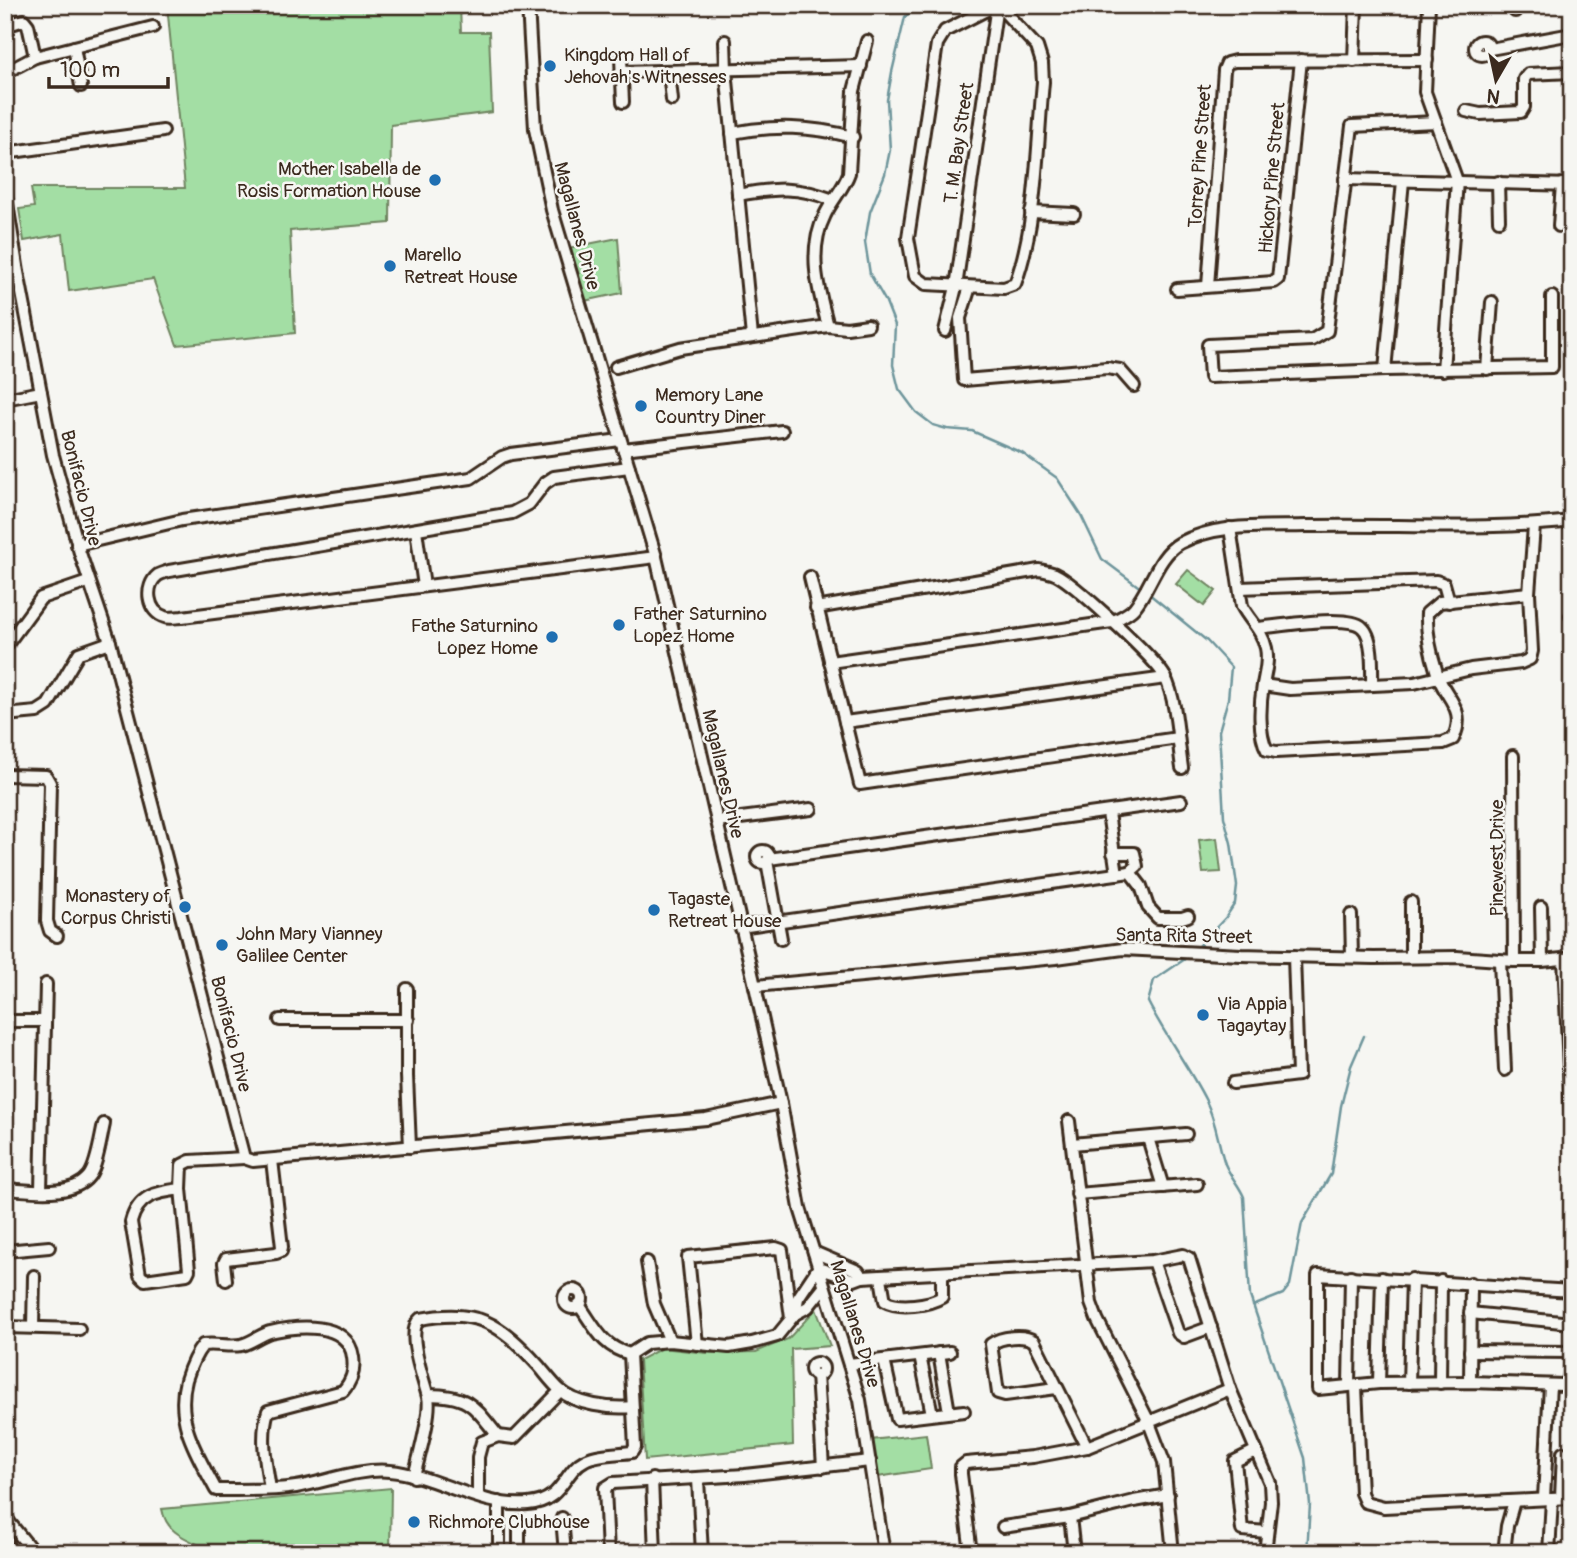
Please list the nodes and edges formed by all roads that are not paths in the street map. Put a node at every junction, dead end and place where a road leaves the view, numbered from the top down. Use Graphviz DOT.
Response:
graph roads {
  1 [pos="528,5"];
  2 [pos="997,5"];
  3 [pos="1245,5"];
  4 [pos="1291,5"];
  5 [pos="1356,5"];
  6 [pos="1429,5"];
  7 [pos="5,26"];
  8 [pos="153,27"];
  9 [pos="1572,34"];
  10 [pos="726,41"];
  11 [pos="867,41"];
  12 [pos="74,47"];
  13 [pos="1490,48"];
  14 [pos="35,57"];
  15 [pos="621,58"];
  16 [pos="1301,60"];
  17 [pos="1427,60"];
  18 [pos="1354,61"];
  19 [pos="862,66"];
  20 [pos="5,69"];
  21 [pos="726,70"];
  22 [pos="621,72"];
  23 [pos="669,72"];
  24 [pos="1572,72"];
  25 [pos="81,86"];
  26 [pos="672,100"];
  27 [pos="623,102"];
  28 [pos="1466,111"];
  29 [pos="1436,122"];
  30 [pos="163,131"];
  31 [pos="732,133"];
  32 [pos="853,137"];
  33 [pos="5,153"];
  34 [pos="1345,179"];
  35 [pos="1403,181"];
  36 [pos="1457,181"];
  37 [pos="1498,183"];
  38 [pos="1567,185"];
  39 [pos="5,191"];
  40 [pos="738,195"];
  41 [pos="833,200"];
  42 [pos="1031,212"];
  43 [pos="1074,214"];
  44 [pos="1499,220"];
  45 [pos="1559,226"];
  46 [pos="19,278"];
  47 [pos="5,281"];
  48 [pos="956,286"];
  49 [pos="1209,286"];
  50 [pos="970,287"];
  51 [pos="1177,289"];
  52 [pos="1552,298"];
  53 [pos="1492,302"];
  54 [pos="868,325"];
  55 [pos="828,326"];
  56 [pos="945,331"];
  57 [pos="752,337"];
  58 [pos="1487,369"];
  59 [pos="607,370"];
  60 [pos="1385,370"];
  61 [pos="1443,370"];
  62 [pos="1134,386"];
  63 [pos="41,392"];
  64 [pos="5,399"];
  65 [pos="782,431"];
  66 [pos="621,445"];
  67 [pos="629,467"];
  68 [pos="1572,521"];
  69 [pos="1534,526"];
  70 [pos="1230,528"];
  71 [pos="416,530"];
  72 [pos="77,545"];
  73 [pos="656,557"];
  74 [pos="810,577"];
  75 [pos="88,582"];
  76 [pos="424,586"];
  77 [pos="1240,588"];
  78 [pos="1529,593"];
  79 [pos="1449,602"];
  80 [pos="816,608"];
  81 [pos="1112,622"];
  82 [pos="1259,628"];
  83 [pos="110,642"];
  84 [pos="5,648"];
  85 [pos="830,662"];
  86 [pos="1437,676"];
  87 [pos="1166,678"];
  88 [pos="1263,685"];
  89 [pos="1372,685"];
  90 [pos="5,715"];
  91 [pos="845,722"];
  92 [pos="1178,738"];
  93 [pos="1513,755"];
  94 [pos="1182,768"];
  95 [pos="5,775"];
  96 [pos="1181,801"];
  97 [pos="811,809"];
  98 [pos="1108,813"];
  99 [pos="717,821"];
  100 [pos="1113,853"];
  101 [pos="1130,872"];
  102 [pos="1117,874"];
  103 [pos="1410,902"];
  104 [pos="1541,906"];
  105 [pos="1352,915"];
  106 [pos="1188,916"];
  107 [pos="778,920"];
  108 [pos="740,927"];
  109 [pos="57,936"];
  110 [pos="780,939"];
  111 [pos="1294,956"];
  112 [pos="1352,957"];
  113 [pos="1411,957"];
  114 [pos="1568,958"];
  115 [pos="1500,961"];
  116 [pos="1514,961"];
  117 [pos="1542,961"];
  118 [pos="46,984"];
  119 [pos="755,986"];
  120 [pos="407,989"];
  121 [pos="280,1020"];
  122 [pos="408,1020"];
  123 [pos="5,1021"];
  124 [pos="44,1021"];
  125 [pos="1505,1070"];
  126 [pos="1233,1083"];
  127 [pos="781,1103"];
  128 [pos="1069,1121"];
  129 [pos="104,1124"];
  130 [pos="1186,1134"];
  131 [pos="1572,1134"];
  132 [pos="1148,1138"];
  133 [pos="1072,1144"];
  134 [pos="411,1147"];
  135 [pos="244,1158"];
  136 [pos="272,1160"];
  137 [pos="1196,1184"];
  138 [pos="1163,1187"];
  139 [pos="5,1189"];
  140 [pos="181,1189"];
  141 [pos="41,1190"];
  142 [pos="1077,1194"];
  143 [pos="49,1247"];
  144 [pos="5,1251"];
  145 [pos="814,1252"];
  146 [pos="1153,1261"];
  147 [pos="648,1262"];
  148 [pos="1086,1266"];
  149 [pos="818,1268"];
  150 [pos="942,1273"];
  151 [pos="34,1276"];
  152 [pos="1351,1276"];
  153 [pos="862,1277"];
  154 [pos="881,1278"];
  155 [pos="1382,1278"];
  156 [pos="1412,1279"];
  157 [pos="226,1280"];
  158 [pos="1441,1281"];
  159 [pos="1471,1283"];
  160 [pos="824,1287"];
  161 [pos="1572,1291"];
  162 [pos="579,1305"];
  163 [pos="1471,1313"];
  164 [pos="793,1317"];
  165 [pos="1572,1323"];
  166 [pos="5,1327"];
  167 [pos="33,1327"];
  168 [pos="1211,1328"];
  169 [pos="79,1329"];
  170 [pos="670,1341"];
  171 [pos="697,1344"];
  172 [pos="1470,1351"];
  173 [pos="631,1354"];
  174 [pos="1572,1355"];
  175 [pos="920,1356"];
  176 [pos="884,1360"];
  177 [pos="849,1364"];
  178 [pos="817,1375"];
  179 [pos="1470,1382"];
  180 [pos="1379,1383"];
  181 [pos="1409,1383"];
  182 [pos="1440,1383"];
  183 [pos="1550,1385"];
  184 [pos="1353,1386"];
  185 [pos="1056,1388"];
  186 [pos="1230,1389"];
  187 [pos="560,1391"];
  188 [pos="428,1395"];
  189 [pos="632,1407"];
  190 [pos="964,1411"];
  191 [pos="949,1412"];
  192 [pos="932,1414"];
  193 [pos="1148,1420"];
  194 [pos="498,1436"];
  195 [pos="1087,1447"];
  196 [pos="1255,1451"];
  197 [pos="1563,1453"];
  198 [pos="870,1461"];
  199 [pos="823,1467"];
  200 [pos="414,1477"];
  201 [pos="652,1479"];
  202 [pos="698,1479"];
  203 [pos="270,1489"];
  204 [pos="1168,1495"];
  205 [pos="478,1496"];
  206 [pos="1557,1498"];
  207 [pos="1514,1501"];
  208 [pos="499,1502"];
  209 [pos="1070,1517"];
  210 [pos="7,1518"];
  211 [pos="562,1518"];
  212 [pos="519,1522"];
  213 [pos="1003,1527"];
  214 [pos="1267,1532"];
  215 [pos="6,1553"];
  216 [pos="34,1553"];
  217 [pos="499,1553"];
  218 [pos="519,1553"];
  219 [pos="565,1553"];
  220 [pos="608,1553"];
  221 [pos="655,1553"];
  222 [pos="702,1553"];
  223 [pos="884,1553"];
  224 [pos="971,1553"];
  225 [pos="1074,1553"];
  226 [pos="1173,1553"];
  227 [pos="1265,1553"];
  228 [pos="1504,1553"];
  229 [pos="1549,1553"];
  1 -- 59 [label="street, Magallanes Drive"];
  2 -- 42 [label="street"];
  2 -- 48 [label="street, T. M. Bay Street"];
  2 -- 48 [label="street"];
  3 -- 4 [label="street"];
  5 -- 18 [label="street"];
  6 -- 17 [label="street"];
  7 -- 14 [label="street"];
  8 -- 12 [label="street"];
  9 -- 13 [label="street"];
  10 -- 21 [label="street"];
  11 -- 19 [label="street"];
  12 -- 14 [label="street"];
  12 -- 25 [label="street"];
  14 -- 20 [label="street"];
  15 -- 22 [label="street"];
  16 -- 18 [label="street, Torrey Pine Street"];
  16 -- 49 [label="street, Hickory Pine Street"];
  16 -- 49 [label="street, Torrey Pine Street"];
  17 -- 18 [label="street, Torrey Pine Street"];
  17 -- 29 [label="street"];
  19 -- 21 [label="street"];
  19 -- 32 [label="street"];
  21 -- 23 [label="street"];
  21 -- 31 [label="street"];
  22 -- 23 [label="street"];
  22 -- 27 [label="street"];
  23 -- 26 [label="street"];
  24 -- 28 [label="street"];
  29 -- 34 [label="street"];
  29 -- 36 [label="street"];
  30 -- 33 [label="street"];
  31 -- 32 [label="street"];
  31 -- 40 [label="street"];
  32 -- 41 [label="street"];
  34 -- 35 [label="street"];
  34 -- 60 [label="street"];
  35 -- 36 [label="street"];
  35 -- 60 [label="street"];
  36 -- 37 [label="street"];
  36 -- 61 [label="street"];
  37 -- 38 [label="street"];
  37 -- 44 [label="street"];
  38 -- 45 [label="street"];
  39 -- 46 [label="street, Bonifacio Drive"];
  40 -- 41 [label="street"];
  40 -- 57 [label="street"];
  41 -- 55 [label="street"];
  42 -- 43 [label="street"];
  42 -- 50 [label="street"];
  46 -- 47 [label="street"];
  46 -- 63 [label="street, Bonifacio Drive"];
  48 -- 50 [label="street"];
  48 -- 56 [label="street, T. M. Bay Street"];
  49 -- 51 [label="street, Hickory Pine Street"];
  50 -- 62 [label="street"];
  52 -- 58 [label="street"];
  53 -- 58 [label="street"];
  54 -- 55 [label="street"];
  55 -- 57 [label="street"];
  57 -- 59 [label="street"];
  58 -- 61 [label="street"];
  59 -- 66 [label="street, Magallanes Drive"];
  60 -- 61 [label="street"];
  63 -- 64 [label="street"];
  63 -- 72 [label="street, Bonifacio Drive"];
  65 -- 66 [label="street"];
  66 -- 67 [label="street, Magallanes Drive"];
  66 -- 72 [label="street"];
  67 -- 71 [label="street"];
  67 -- 73 [label="street, Magallanes Drive"];
  68 -- 69 [label="street"];
  69 -- 70 [label="street"];
  69 -- 78 [label="street"];
  70 -- 77 [label="street"];
  70 -- 81 [label="street"];
  71 -- 76 [label="street"];
  71 -- 76 [label="street"];
  72 -- 75 [label="street, Bonifacio Drive"];
  73 -- 76 [label="street"];
  73 -- 99 [label="street, Magallanes Drive"];
  74 -- 80 [label="street"];
  75 -- 83 [label="street, Bonifacio Drive"];
  75 -- 84 [label="street"];
  77 -- 79 [label="street"];
  77 -- 82 [label="street"];
  78 -- 79 [label="street"];
  78 -- 86 [label="street"];
  79 -- 86 [label="street"];
  80 -- 81 [label="street"];
  80 -- 85 [label="street"];
  81 -- 85 [label="street"];
  81 -- 87 [label="street"];
  82 -- 88 [label="street"];
  82 -- 89 [label="street"];
  83 -- 90 [label="street"];
  83 -- 135 [label="street, Bonifacio Drive"];
  85 -- 91 [label="street"];
  86 -- 88 [label="street"];
  86 -- 89 [label="street"];
  87 -- 91 [label="street"];
  87 -- 92 [label="street"];
  88 -- 89 [label="street"];
  91 -- 92 [label="street"];
  92 -- 94 [label="street"];
  93 -- 116 [label="street, Pinewest Drive"];
  95 -- 109 [label="street"];
  96 -- 98 [label="street"];
  97 -- 99 [label="street"];
  98 -- 100 [label="street"];
  98 -- 107 [label="street"];
  99 -- 108 [label="street, Magallanes Drive"];
  100 -- 101 [label="street"];
  100 -- 102 [label="street"];
  101 -- 102 [label="street"];
  101 -- 106 [label="street"];
  102 -- 107 [label="street"];
  103 -- 113 [label="street"];
  104 -- 117 [label="street"];
  105 -- 112 [label="street"];
  107 -- 108 [label="street"];
  107 -- 110 [label="street"];
  108 -- 119 [label="street, Magallanes Drive"];
  111 -- 112 [label="street, Santa Rita Street"];
  111 -- 119 [label="street, Santa Rita Street"];
  111 -- 126 [label="street"];
  112 -- 113 [label="street, Santa Rita Street"];
  113 -- 115 [label="street, Santa Rita Street"];
  114 -- 117 [label="street, Santa Rita Street"];
  114 -- 131 [label="street"];
  115 -- 116 [label="street, Santa Rita Street"];
  115 -- 125 [label="street"];
  116 -- 117 [label="street, Santa Rita Street"];
  118 -- 124 [label="street"];
  119 -- 127 [label="street, Magallanes Drive"];
  120 -- 122 [label="street"];
  121 -- 122 [label="street"];
  122 -- 134 [label="street"];
  123 -- 124 [label="street"];
  124 -- 141 [label="street"];
  127 -- 134 [label="street"];
  127 -- 145 [label="street, Magallanes Drive"];
  128 -- 133 [label="street"];
  129 -- 141 [label="street"];
  130 -- 132 [label="street"];
  132 -- 133 [label="street"];
  132 -- 138 [label="street"];
  133 -- 142 [label="street"];
  134 -- 136 [label="street"];
  135 -- 136 [label="street"];
  135 -- 140 [label="street"];
  136 -- 157 [label="street"];
  137 -- 138 [label="street"];
  138 -- 142 [label="street"];
  139 -- 141 [label="street"];
  140 -- 140 [label="street"];
  142 -- 148 [label="street"];
  143 -- 144 [label="street"];
  145 -- 149 [label="street, Magallanes Drive"];
  145 -- 153 [label="street"];
  146 -- 148 [label="street"];
  146 -- 168 [label="street"];
  146 -- 168 [label="street"];
  147 -- 170 [label="street"];
  148 -- 150 [label="street"];
  148 -- 193 [label="street"];
  149 -- 153 [label="street"];
  149 -- 160 [label="street, Magallanes Drive"];
  149 -- 164 [label="street"];
  150 -- 154 [label="street"];
  150 -- 154 [label="street"];
  151 -- 167 [label="street"];
  152 -- 155 [label="street"];
  152 -- 184 [label="street"];
  152 -- 184 [label="street"];
  153 -- 154 [label="street"];
  155 -- 156 [label="street"];
  155 -- 180 [label="street"];
  156 -- 158 [label="street"];
  156 -- 181 [label="street"];
  158 -- 159 [label="street"];
  158 -- 182 [label="street"];
  159 -- 161 [label="street"];
  159 -- 163 [label="street"];
  160 -- 164 [label="street"];
  160 -- 177 [label="street, Magallanes Drive"];
  162 -- 173 [label="street"];
  163 -- 165 [label="street"];
  163 -- 172 [label="street"];
  164 -- 171 [label="street"];
  164 -- 171 [label="street"];
  166 -- 167 [label="street"];
  167 -- 169 [label="street"];
  168 -- 186 [label="street"];
  170 -- 171 [label="street"];
  170 -- 173 [label="street"];
  172 -- 174 [label="street"];
  172 -- 179 [label="street"];
  173 -- 189 [label="street"];
  174 -- 183 [label="street"];
  175 -- 176 [label="street"];
  175 -- 191 [label="street"];
  175 -- 192 [label="street"];
  176 -- 177 [label="street"];
  176 -- 192 [label="street"];
  177 -- 198 [label="street, Magallanes Drive"];
  178 -- 199 [label="street"];
  179 -- 182 [label="street"];
  179 -- 183 [label="street"];
  180 -- 181 [label="street"];
  180 -- 184 [label="street"];
  181 -- 182 [label="street"];
  183 -- 206 [label="street"];
  184 -- 207 [label="street"];
  185 -- 185 [label="street"];
  185 -- 195 [label="street"];
  186 -- 193 [label="street"];
  186 -- 196 [label="street"];
  187 -- 188 [label="street"];
  187 -- 189 [label="street"];
  187 -- 194 [label="street"];
  188 -- 194 [label="street"];
  188 -- 200 [label="street"];
  189 -- 208 [label="street"];
  190 -- 191 [label="street"];
  191 -- 192 [label="street"];
  193 -- 195 [label="street"];
  193 -- 204 [label="street"];
  194 -- 205 [label="street"];
  195 -- 224 [label="street"];
  196 -- 214 [label="street"];
  196 -- 214 [label="street"];
  197 -- 206 [label="street"];
  198 -- 199 [label="street"];
  198 -- 223 [label="street, Magallanes Drive"];
  199 -- 202 [label="street"];
  200 -- 203 [label="street"];
  200 -- 205 [label="street"];
  201 -- 202 [label="street"];
  201 -- 220 [label="street"];
  201 -- 221 [label="street"];
  202 -- 222 [label="street"];
  203 -- 203 [label="street"];
  204 -- 209 [label="street"];
  204 -- 226 [label="street"];
  205 -- 208 [label="street"];
  206 -- 207 [label="street"];
  206 -- 229 [label="street"];
  207 -- 228 [label="street"];
  208 -- 217 [label="street"];
  209 -- 213 [label="street"];
  209 -- 225 [label="street"];
  210 -- 215 [label="street"];
  210 -- 216 [label="street"];
  211 -- 219 [label="street"];
  212 -- 218 [label="street"];
  214 -- 227 [label="street"];
}
